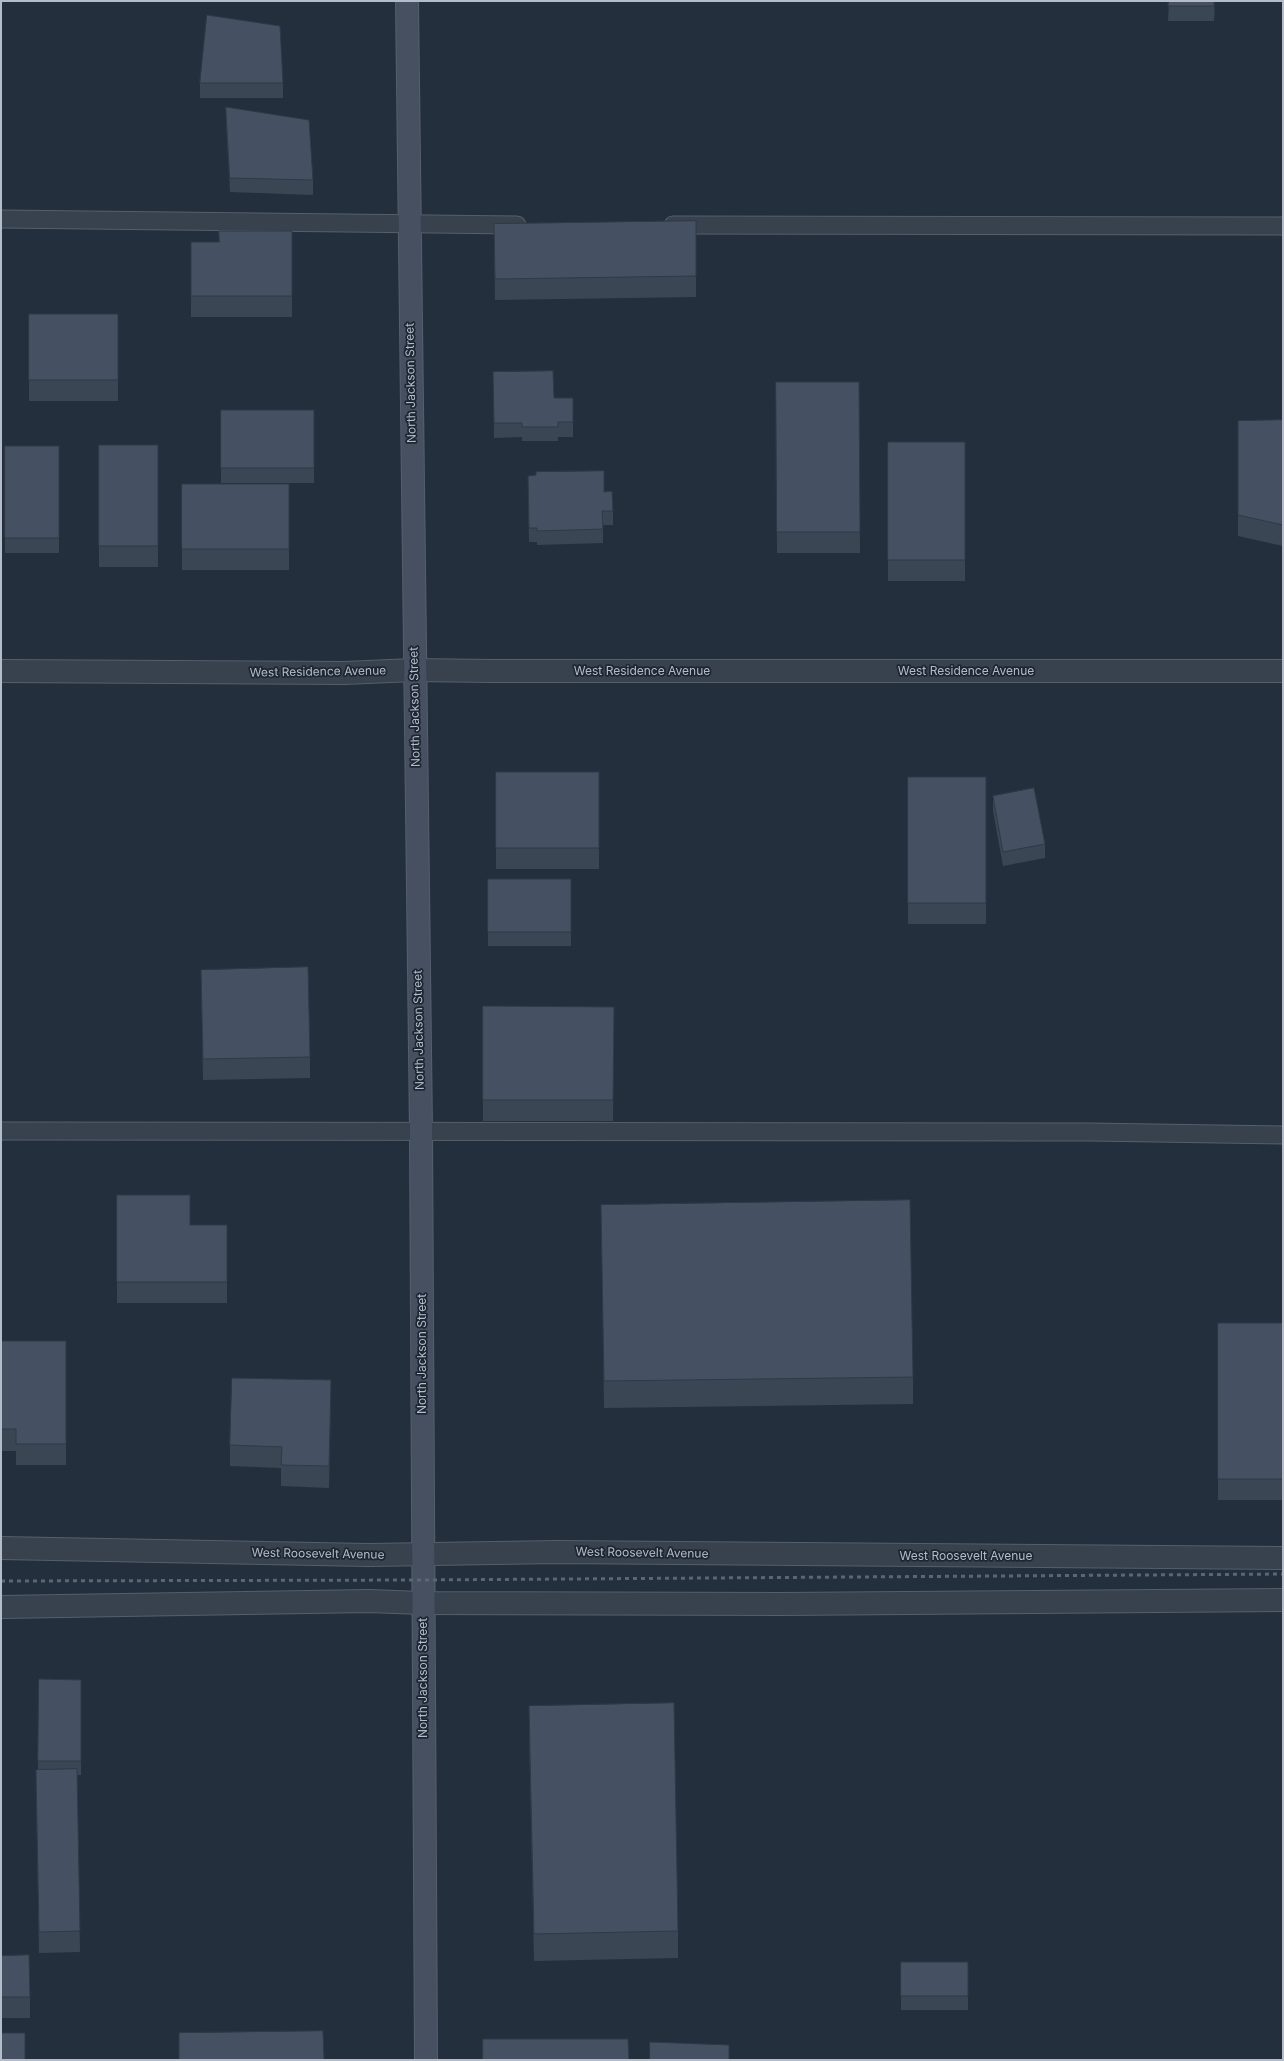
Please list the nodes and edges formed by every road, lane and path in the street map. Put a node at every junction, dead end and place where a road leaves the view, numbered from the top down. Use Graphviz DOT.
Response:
graph roads {
  1 [pos="407,1"];
  2 [pos="1,219"];
  3 [pos="409,225"];
  4 [pos="536,225"];
  5 [pos="656,225"];
  6 [pos="1283,226"];
  7 [pos="414,670"];
  8 [pos="1,671"];
  9 [pos="1283,671"];
  10 [pos="421,1130"];
  11 [pos="1,1131"];
  12 [pos="1283,1135"];
  13 [pos="1,1548"];
  14 [pos="422,1553"];
  15 [pos="1283,1558"];
  16 [pos="1283,1600"];
  17 [pos="422,1603"];
  18 [pos="1,1607"];
  19 [pos="426,2060"];
  1 -- 3 [label="street, North Jackson Street"];
  2 -- 3 [label="lane"];
  3 -- 4 [label="lane"];
  3 -- 7 [label="street, North Jackson Street"];
  5 -- 6 [label="lane"];
  7 -- 8 [label="street, West Residence Avenue"];
  7 -- 9 [label="street, West Residence Avenue"];
  7 -- 10 [label="street, North Jackson Street"];
  10 -- 11 [label="lane"];
  10 -- 12 [label="lane"];
  10 -- 14 [label="street, North Jackson Street"];
  13 -- 14 [label="street, West Roosevelt Avenue"];
  14 -- 15 [label="street, West Roosevelt Avenue"];
  14 -- 17 [label="street, North Jackson Street"];
  16 -- 17 [label="street"];
  17 -- 18 [label="street"];
  17 -- 19 [label="street, North Jackson Street"];
}
